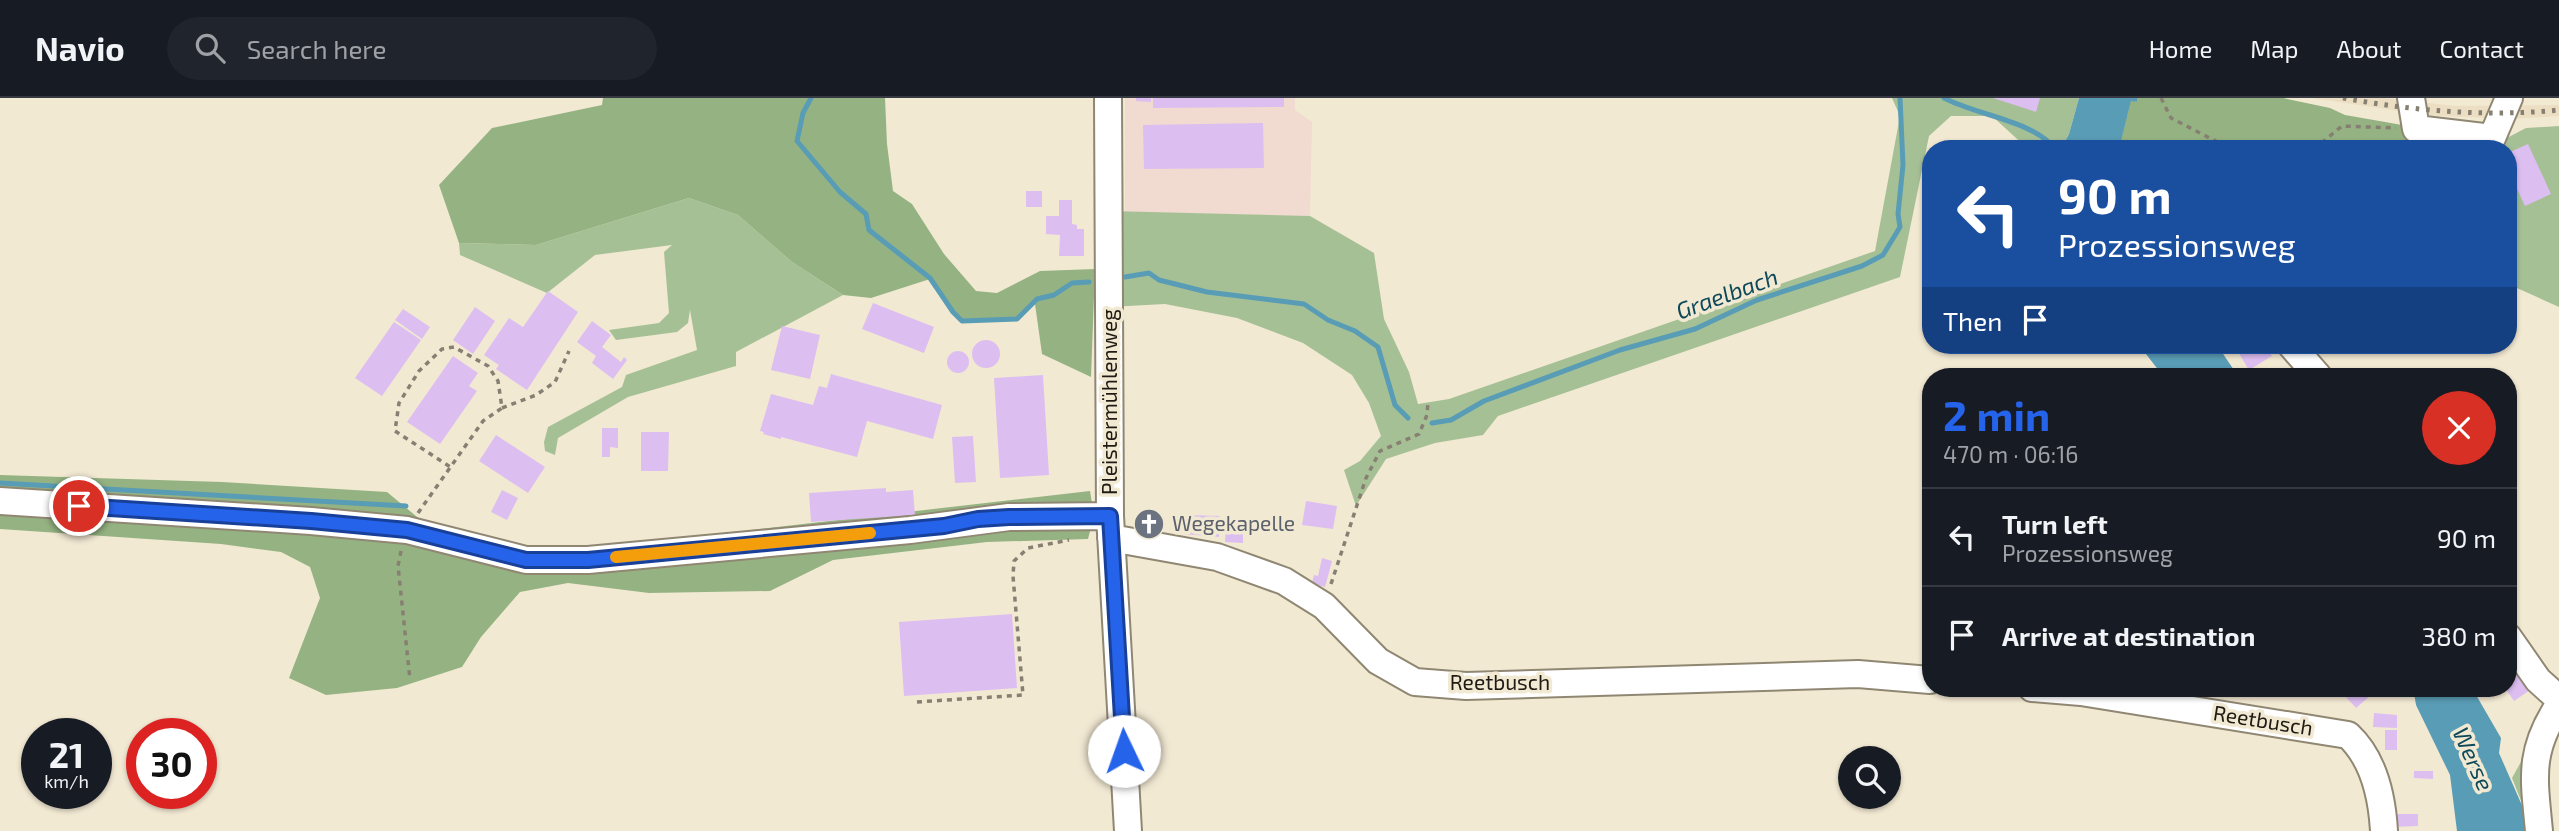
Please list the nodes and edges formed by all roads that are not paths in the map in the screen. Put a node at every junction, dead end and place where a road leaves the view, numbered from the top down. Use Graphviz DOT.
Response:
graph roads {
  1 [pos="1108,98"];
  2 [pos="2411,98"];
  3 [pos="2509,98"];
  4 [pos="2299,354"];
  5 [pos="2311,368"];
  6 [pos="0,501"];
  7 [pos="1105,523"];
  8 [pos="2517,650"];
  9 [pos="1922,679"];
  10 [pos="2112,697"];
  11 [pos="2559,699"];
  12 [pos="2559,705"];
  13 [pos="1128,831"];
  14 [pos="2384,831"];
  15 [pos="2539,831"];
  1 -- 7 [label="street, Pleistermühlenweg"];
  2 -- 3 [label="street"];
  4 -- 5 [label="street"];
  6 -- 7 [label="street, Reetbusch"];
  7 -- 9 [label="street, Reetbusch"];
  7 -- 13 [label="street, Pleistermühlenweg"];
  8 -- 11 [label="street"];
  10 -- 14 [label="street, Reetbusch"];
  12 -- 15 [label="street"];
}
